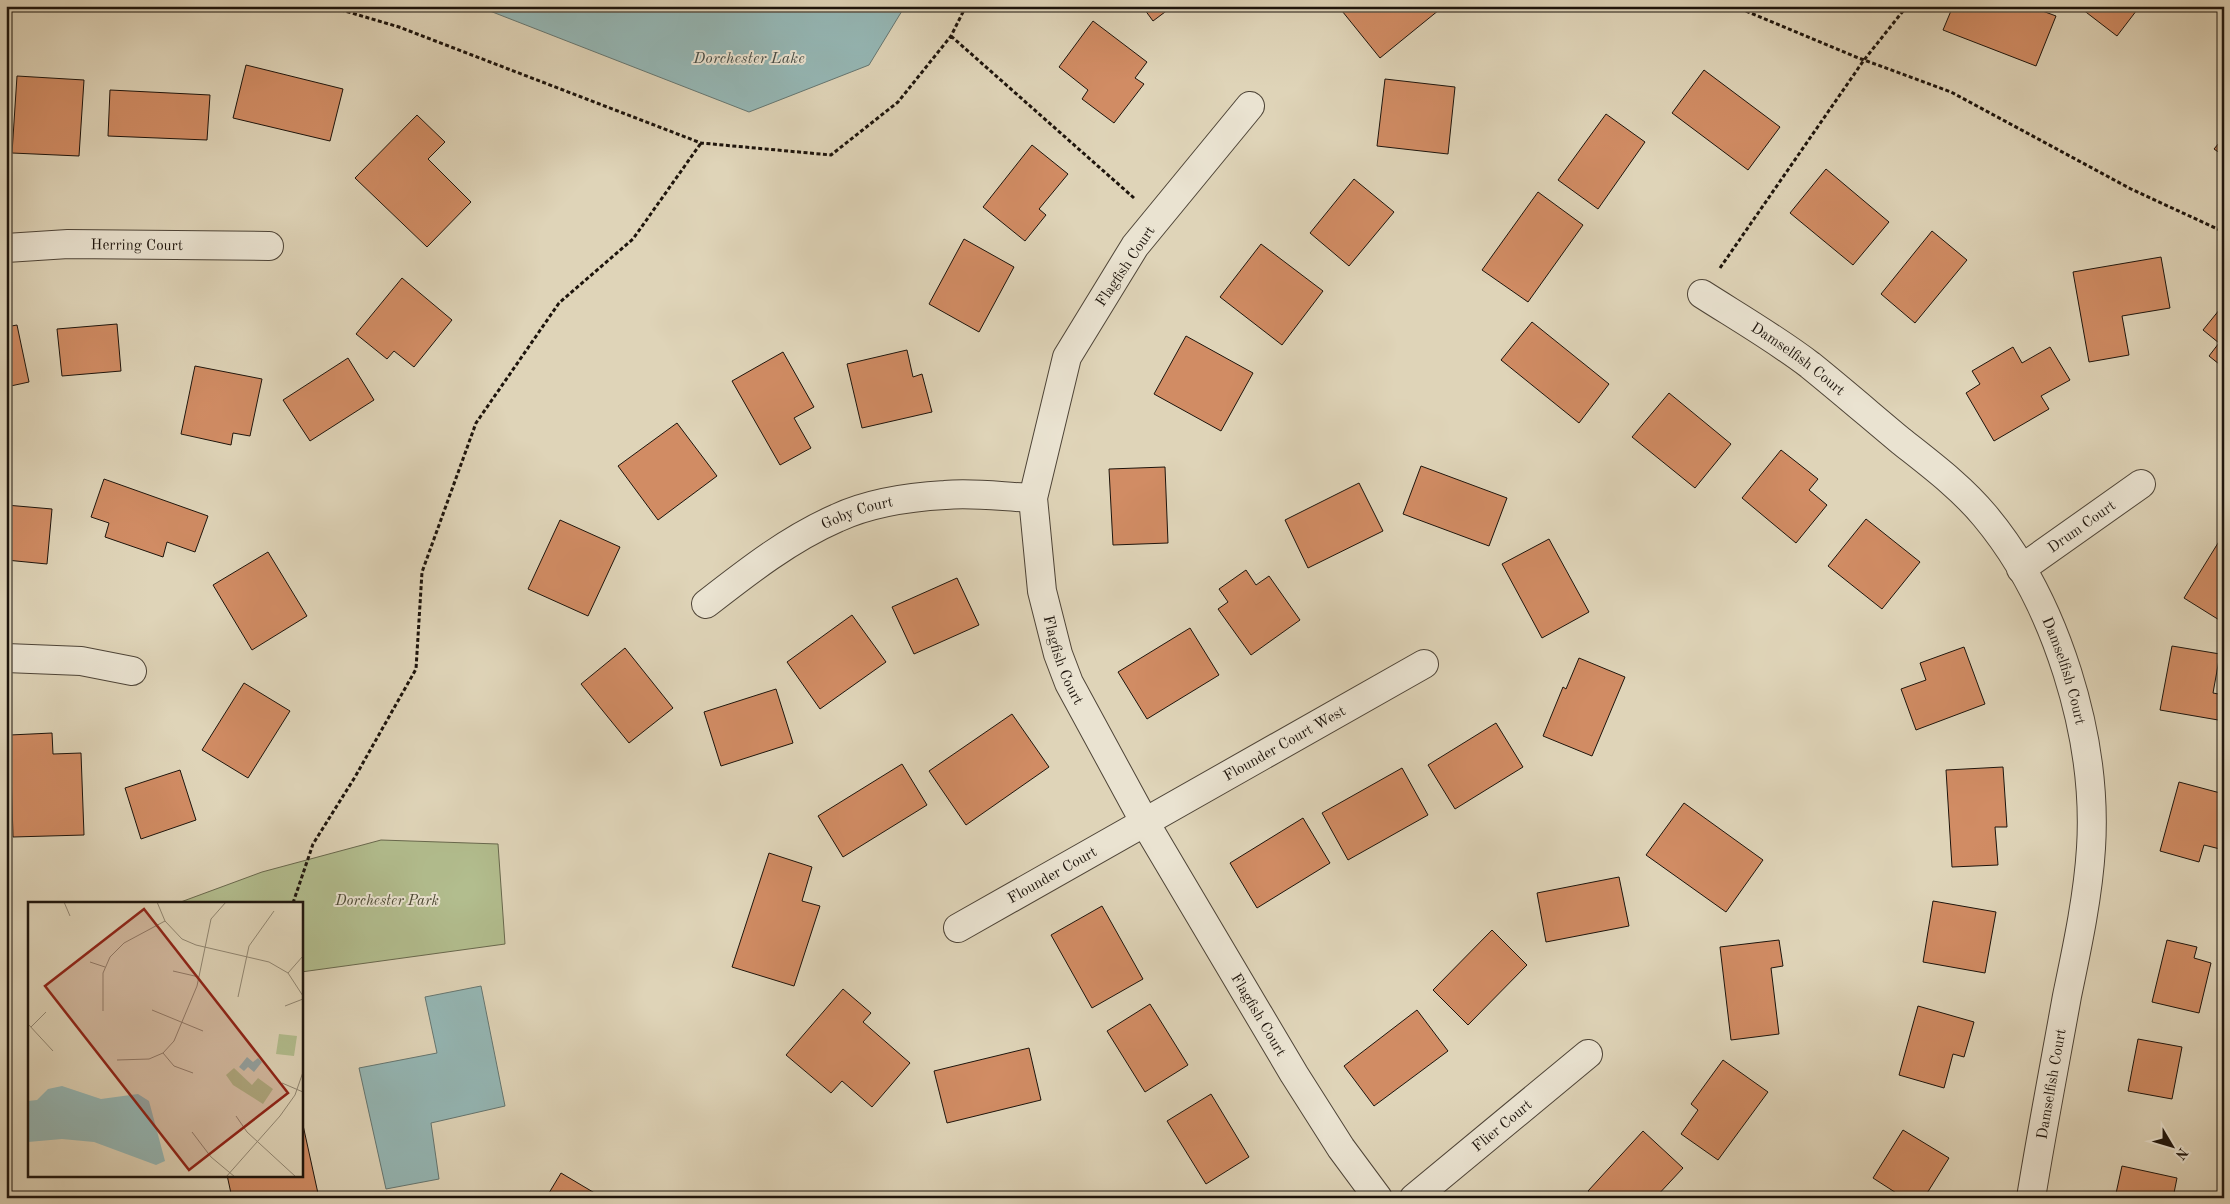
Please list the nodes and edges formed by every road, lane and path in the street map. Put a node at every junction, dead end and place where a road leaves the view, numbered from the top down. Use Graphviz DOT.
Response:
graph roads {
  1 [pos="328,6"];
  2 [pos="966,6"];
  3 [pos="1734,6"];
  4 [pos="1907,6"];
  5 [pos="951,36"];
  6 [pos="1864,60"];
  7 [pos="1250,106"];
  8 [pos="701,143"];
  9 [pos="1157,219"];
  10 [pos="2224,232"];
  11 [pos="269,246"];
  12 [pos="6,248"];
  13 [pos="1702,294"];
  14 [pos="2141,484"];
  15 [pos="1033,498"];
  16 [pos="2021,570"];
  17 [pos="706,604"];
  18 [pos="6,658"];
  19 [pos="1424,664"];
  20 [pos="132,672"];
  21 [pos="1144,822"];
  22 [pos="293,902"];
  23 [pos="958,928"];
  24 [pos="1588,1054"];
  25 [pos="1378,1198"];
  26 [pos="1414,1198"];
  27 [pos="2031,1198"];
  1 -- 8 [label="path"];
  2 -- 5 [label="path"];
  3 -- 6 [label="path"];
  4 -- 6 [label="path"];
  5 -- 8 [label="path"];
  5 -- 9 [label="path"];
  6 -- 10 [label="path"];
  6 -- 13 [label="path"];
  7 -- 9 [label="street, Flagfish Court"];
  8 -- 22 [label="path"];
  9 -- 15 [label="street, Flagfish Court"];
  11 -- 12 [label="street, Herring Court"];
  13 -- 16 [label="street, Damselfish Court"];
  14 -- 16 [label="street, Drum Court"];
  15 -- 17 [label="street, Goby Court"];
  15 -- 21 [label="street, Flagfish Court"];
  16 -- 27 [label="street, Damselfish Court"];
  18 -- 20 [label="street"];
  19 -- 21 [label="street, Flounder Court West"];
  21 -- 23 [label="street, Flounder Court"];
  21 -- 25 [label="street, Flagfish Court"];
  24 -- 26 [label="street, Flier Court"];
}
